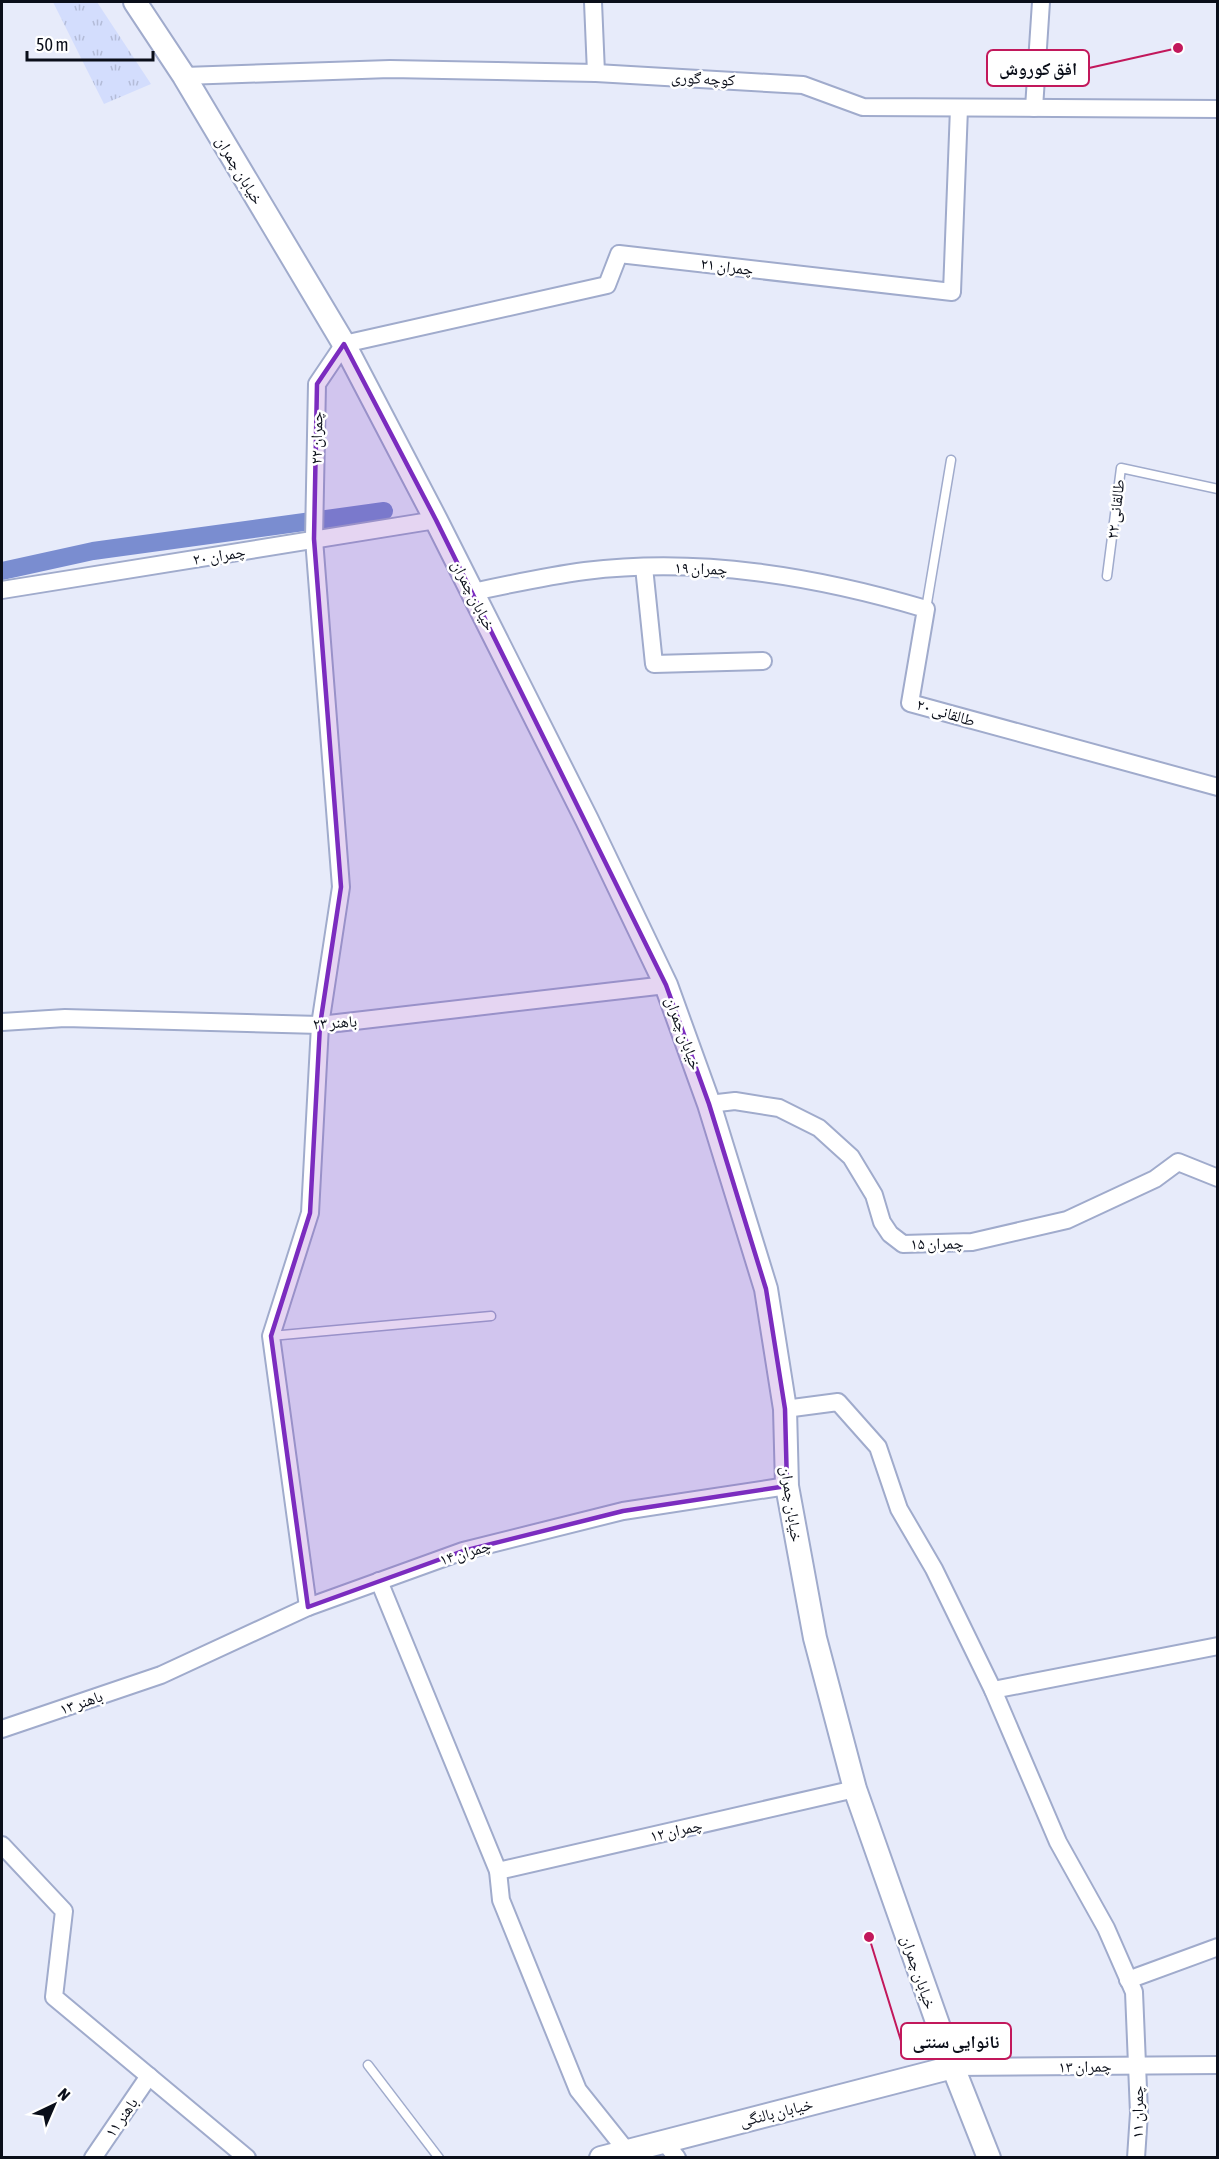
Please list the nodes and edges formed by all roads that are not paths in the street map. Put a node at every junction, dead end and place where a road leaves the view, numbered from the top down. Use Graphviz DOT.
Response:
graph roads {
  1 [pos="135,2"];
  2 [pos="593,2"];
  3 [pos="1041,2"];
  4 [pos="596,73"];
  5 [pos="184,76"];
  6 [pos="959,108"];
  7 [pos="1034,108"];
  8 [pos="1218,110"];
  9 [pos="344,344"];
  10 [pos="951,460"];
  11 [pos="1218,489"];
  12 [pos="436,519"];
  13 [pos="314,539"];
  14 [pos="644,567"];
  15 [pos="1107,576"];
  16 [pos="2,590"];
  17 [pos="472,592"];
  18 [pos="926,609"];
  19 [pos="763,660"];
  20 [pos="1218,787"];
  21 [pos="666,985"];
  22 [pos="2,1022"];
  23 [pos="320,1025"];
  24 [pos="709,1104"];
  25 [pos="1218,1178"];
  26 [pos="491,1316"];
  27 [pos="271,1336"];
  28 [pos="785,1409"];
  29 [pos="787,1486"];
  30 [pos="379,1581"];
  31 [pos="308,1607"];
  32 [pos="1218,1646"];
  33 [pos="161,1675"];
  34 [pos="993,1690"];
  35 [pos="2,1729"];
  36 [pos="855,1789"];
  37 [pos="2,1845"];
  38 [pos="498,1871"];
  39 [pos="1218,1947"];
  40 [pos="1128,1980"];
  41 [pos="368,2065"];
  42 [pos="1218,2065"];
  43 [pos="1137,2066"];
  44 [pos="953,2067"];
  45 [pos="149,2076"];
  46 [pos="670,2149"];
  47 [pos="626,2150"];
  48 [pos="93,2157"];
  49 [pos="246,2157"];
  50 [pos="439,2157"];
  51 [pos="601,2157"];
  52 [pos="989,2157"];
  53 [pos="1136,2157"];
  1 -- 5 [label="main road, خیابان چمران"];
  2 -- 4 [label="street"];
  3 -- 7 [label="street"];
  4 -- 5 [label="street, کوچه گوری"];
  4 -- 6 [label="street, کوچه گوری"];
  5 -- 9 [label="main road, خیابان چمران"];
  6 -- 7 [label="street, کوچه گوری"];
  6 -- 9 [label="street, چمران ۲۱"];
  7 -- 8 [label="street, کوچه گوری"];
  9 -- 12 [label="main road, خیابان چمران"];
  9 -- 13 [label="street, چمران ۲۲"];
  10 -- 18 [label="lane, طالقانی ۲۰"];
  11 -- 15 [label="lane, طالقانی ۲۲"];
  12 -- 13 [label="street, چمران ۲۰"];
  12 -- 17 [label="main road, خیابان چمران"];
  13 -- 16 [label="street, چمران ۲۰"];
  13 -- 23 [label="street, چمران ۲۲"];
  14 -- 17 [label="street, چمران ۱۹"];
  14 -- 18 [label="street, چمران ۱۹"];
  14 -- 19 [label="street"];
  17 -- 21 [label="main road, خیابان چمران"];
  18 -- 20 [label="street, طالقانی ۲۰"];
  21 -- 23 [label="street, باهنر ۲۳"];
  21 -- 24 [label="main road, خیابان چمران"];
  22 -- 23 [label="street, باهنر ۲۳"];
  23 -- 27 [label="street, چمران ۲۲"];
  24 -- 25 [label="street, چمران ۱۵"];
  24 -- 28 [label="main road, خیابان چمران"];
  26 -- 27 [label="lane"];
  27 -- 31 [label="street"];
  28 -- 29 [label="main road, خیابان چمران"];
  28 -- 34 [label="street, چمران ۱۱"];
  29 -- 30 [label="street, چمران ۱۴"];
  29 -- 36 [label="main road, خیابان چمران"];
  30 -- 31 [label="street, چمران ۱۴"];
  30 -- 38 [label="street"];
  31 -- 33 [label="street, چمران ۱۴"];
  32 -- 34 [label="street"];
  33 -- 35 [label="street, باهنر ۱۳"];
  34 -- 40 [label="street, چمران ۱۱"];
  36 -- 38 [label="street, چمران ۱۲"];
  36 -- 44 [label="main road, خیابان چمران"];
  37 -- 45 [label="street"];
  38 -- 47 [label="street"];
  39 -- 40 [label="street"];
  40 -- 43 [label="street, چمران ۱۱"];
  41 -- 50 [label="lane"];
  42 -- 43 [label="street, چمران ۱۳"];
  43 -- 44 [label="street, چمران ۱۳"];
  43 -- 53 [label="street, چمران ۱۱"];
  44 -- 46 [label="main road, خیابان بالنگی"];
  44 -- 52 [label="main road, خیابان چمران"];
  45 -- 48 [label="street, باهنر ۱۱"];
  45 -- 49 [label="street"];
  46 -- 47 [label="main road, خیابان بالنگی"];
  47 -- 51 [label="main road, خیابان بالنگی"];
}
